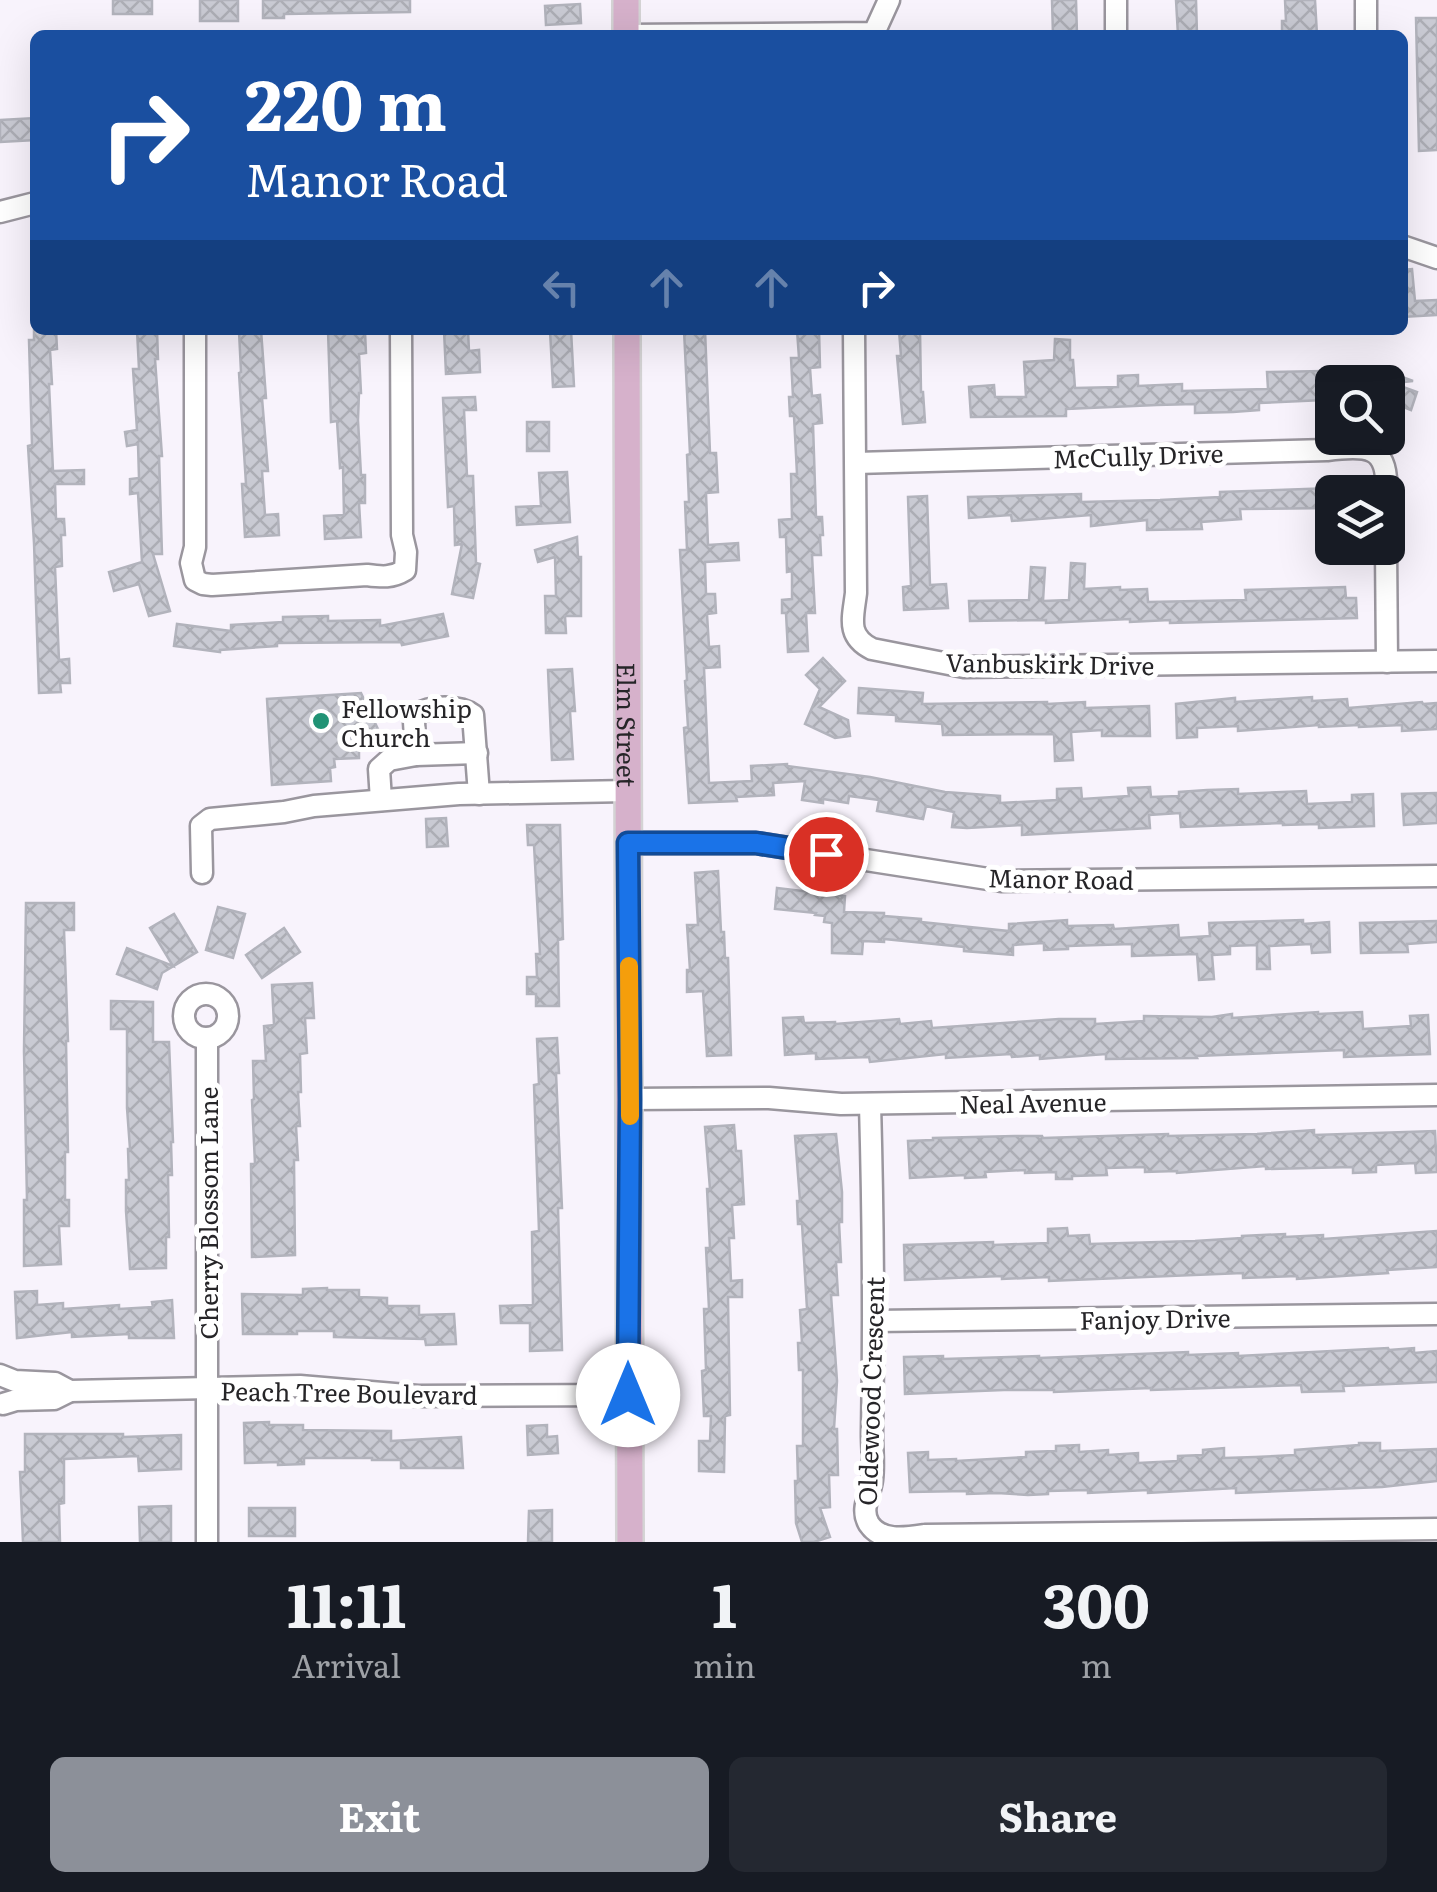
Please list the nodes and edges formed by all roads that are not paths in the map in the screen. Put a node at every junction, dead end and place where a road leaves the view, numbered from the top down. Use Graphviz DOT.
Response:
graph roads {
  1 [pos="626,0"];
  2 [pos="889,0"];
  3 [pos="1116,0"];
  4 [pos="1366,0"];
  5 [pos="626,30"];
  6 [pos="875,30"];
  7 [pos="1116,30"];
  8 [pos="1366,30"];
  9 [pos="30,204"];
  10 [pos="0,212"];
  11 [pos="1408,248"];
  12 [pos="1437,258"];
  13 [pos="195,335"];
  14 [pos="401,335"];
  15 [pos="627,335"];
  16 [pos="854,335"];
  17 [pos="856,464"];
  18 [pos="1385,475"];
  19 [pos="1386,565"];
  20 [pos="1437,661"];
  21 [pos="1387,662"];
  22 [pos="477,752"];
  23 [pos="416,756"];
  24 [pos="628,791"];
  25 [pos="479,794"];
  26 [pos="381,800"];
  27 [pos="628,843"];
  28 [pos="202,874"];
  29 [pos="1437,876"];
  30 [pos="208,1038"];
  31 [pos="1437,1095"];
  32 [pos="630,1099"];
  33 [pos="870,1104"];
  34 [pos="1437,1314"];
  35 [pos="874,1321"];
  36 [pos="0,1375"];
  37 [pos="208,1389"];
  38 [pos="70,1390"];
  39 [pos="628,1395"];
  40 [pos="1,1405"];
  41 [pos="1437,1529"];
  42 [pos="207,1542"];
  43 [pos="630,1542"];
  1 -- 5 [label="main road"];
  2 -- 6 [label="street"];
  3 -- 7 [label="street"];
  4 -- 8 [label="street"];
  9 -- 10 [label="street"];
  11 -- 12 [label="street"];
  13 -- 14 [label="street"];
  15 -- 24 [label="main road, Elm Street"];
  16 -- 17 [label="street, Vanbuskirk Drive"];
  17 -- 18 [label="street, McCully Drive"];
  17 -- 21 [label="street, Vanbuskirk Drive"];
  19 -- 21 [label="street"];
  20 -- 21 [label="street, Vanbuskirk Drive"];
  22 -- 23 [label="street"];
  22 -- 23 [label="street"];
  22 -- 25 [label="street"];
  23 -- 26 [label="street"];
  24 -- 25 [label="street"];
  24 -- 27 [label="main road, Elm Street"];
  25 -- 26 [label="street"];
  26 -- 28 [label="street"];
  27 -- 29 [label="street, Manor Road"];
  27 -- 32 [label="main road, Elm Street"];
  30 -- 37 [label="street, Cherry Blossom Lane"];
  31 -- 33 [label="street, Neal Avenue"];
  32 -- 33 [label="street, Neal Avenue"];
  32 -- 39 [label="main road, Elm Street"];
  33 -- 35 [label="street, Oldewood Crescent"];
  34 -- 35 [label="street, Fanjoy Drive"];
  35 -- 41 [label="street, Oldewood Crescent"];
  36 -- 38 [label="street, Peach Tree Boulevard"];
  36 -- 40 [label="street"];
  37 -- 38 [label="street, Peach Tree Boulevard"];
  37 -- 39 [label="street, Peach Tree Boulevard"];
  37 -- 42 [label="street, Cherry Blossom Lane"];
  38 -- 40 [label="street, Peach Tree Boulevard"];
  39 -- 43 [label="main road, Elm Street"];
}
